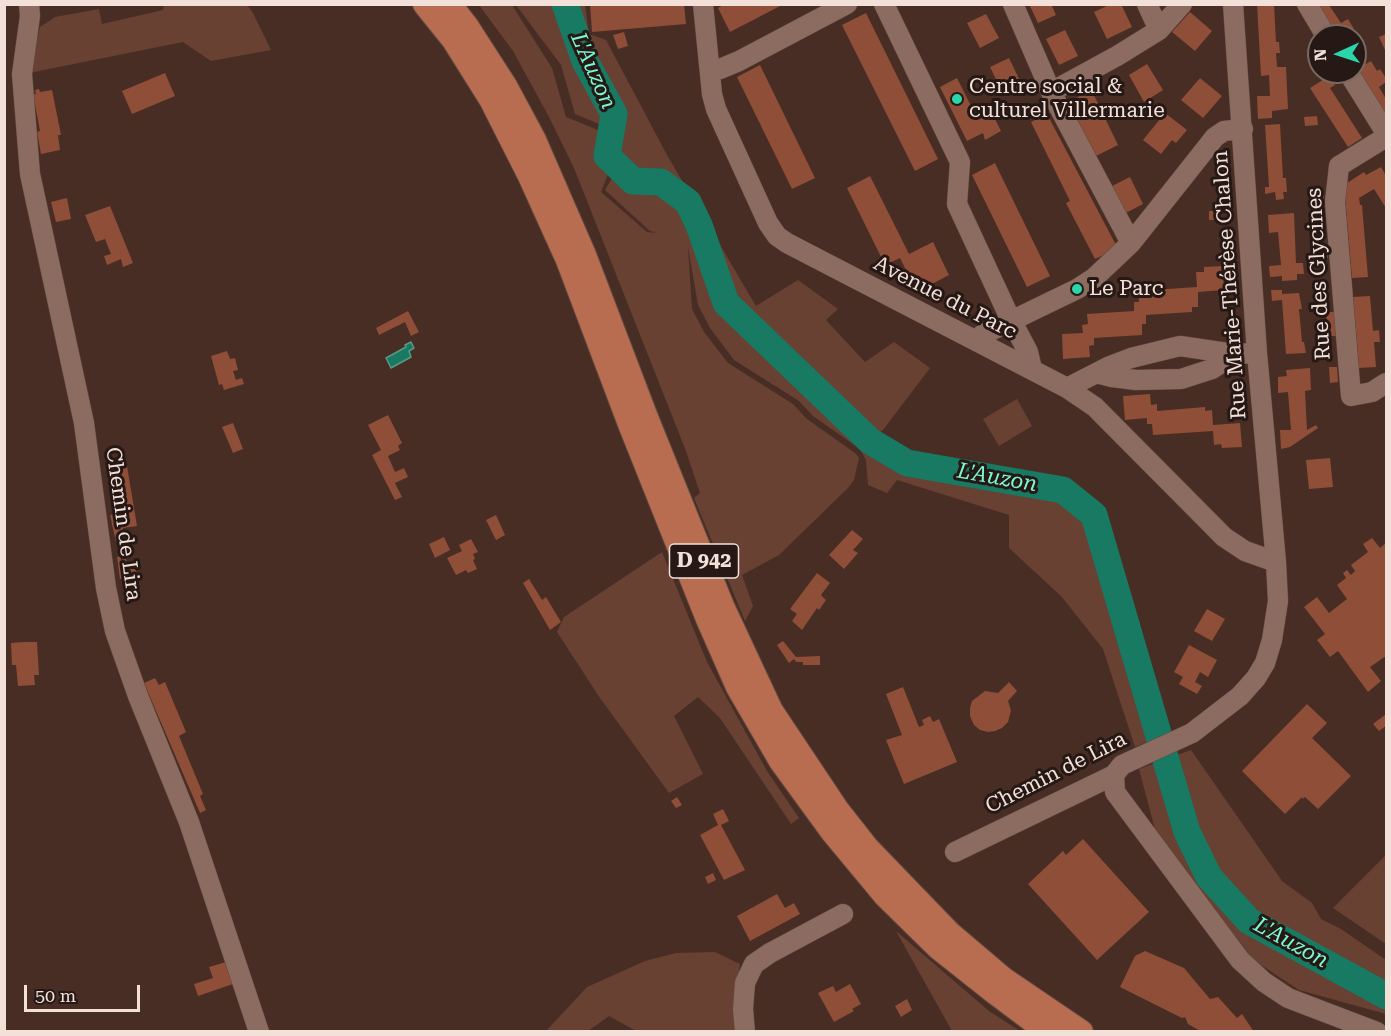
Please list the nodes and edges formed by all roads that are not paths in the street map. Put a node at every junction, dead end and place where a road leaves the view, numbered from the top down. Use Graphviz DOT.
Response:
graph roads {
  1 [pos="29,4"];
  2 [pos="426,4"];
  3 [pos="449,4"];
  4 [pos="703,4"];
  5 [pos="847,4"];
  6 [pos="884,4"];
  7 [pos="1013,4"];
  8 [pos="1147,4"];
  9 [pos="1182,4"];
  10 [pos="1233,4"];
  11 [pos="1307,4"];
  12 [pos="1319,24"];
  13 [pos="1159,30"];
  14 [pos="710,70"];
  15 [pos="1356,84"];
  16 [pos="1052,92"];
  17 [pos="1243,129"];
  18 [pos="1385,130"];
  19 [pos="1131,243"];
  20 [pos="1012,321"];
  21 [pos="976,341"];
  22 [pos="1257,353"];
  23 [pos="1234,354"];
  24 [pos="1032,369"];
  25 [pos="1096,373"];
  26 [pos="1386,383"];
  27 [pos="1067,388"];
  28 [pos="1276,562"];
  29 [pos="1180,740"];
  30 [pos="1114,775"];
  31 [pos="955,852"];
  32 [pos="843,914"];
  33 [pos="259,1032"];
  34 [pos="745,1032"];
  35 [pos="1048,1032"];
  36 [pos="1081,1032"];
  37 [pos="1377,1032"];
  1 -- 33 [label="street, Chemin de Lira"];
  2 -- 35 [label="main road, D 942"];
  3 -- 36 [label="main road, D 942"];
  4 -- 14 [label="street, Avenue du Parc"];
  5 -- 14 [label="street"];
  6 -- 20 [label="street"];
  7 -- 16 [label="street"];
  8 -- 13 [label="street"];
  9 -- 13 [label="street"];
  10 -- 17 [label="street, Rue Marie-Thérèse Chalon"];
  11 -- 12 [label="street"];
  13 -- 16 [label="street"];
  14 -- 21 [label="street, Avenue du Parc"];
  15 -- 18 [label="street"];
  16 -- 19 [label="street"];
  17 -- 19 [label="street"];
  17 -- 22 [label="street, Rue Marie-Thérèse Chalon"];
  18 -- 26 [label="street, Rue des Glycines"];
  19 -- 20 [label="street"];
  20 -- 21 [label="street"];
  20 -- 24 [label="street"];
  21 -- 24 [label="street, Avenue du Parc"];
  22 -- 23 [label="street"];
  22 -- 28 [label="street, Rue Marie-Thérèse Chalon"];
  23 -- 25 [label="street"];
  23 -- 25 [label="street"];
  24 -- 27 [label="street, Avenue du Parc"];
  25 -- 27 [label="street"];
  27 -- 28 [label="street, Avenue du Parc"];
  28 -- 29 [label="street, Rue Marie-Thérèse Chalon"];
  29 -- 30 [label="street, Chemin de Lira"];
  30 -- 31 [label="street, Chemin de Lira"];
  30 -- 37 [label="street"];
  32 -- 34 [label="street"];
}
